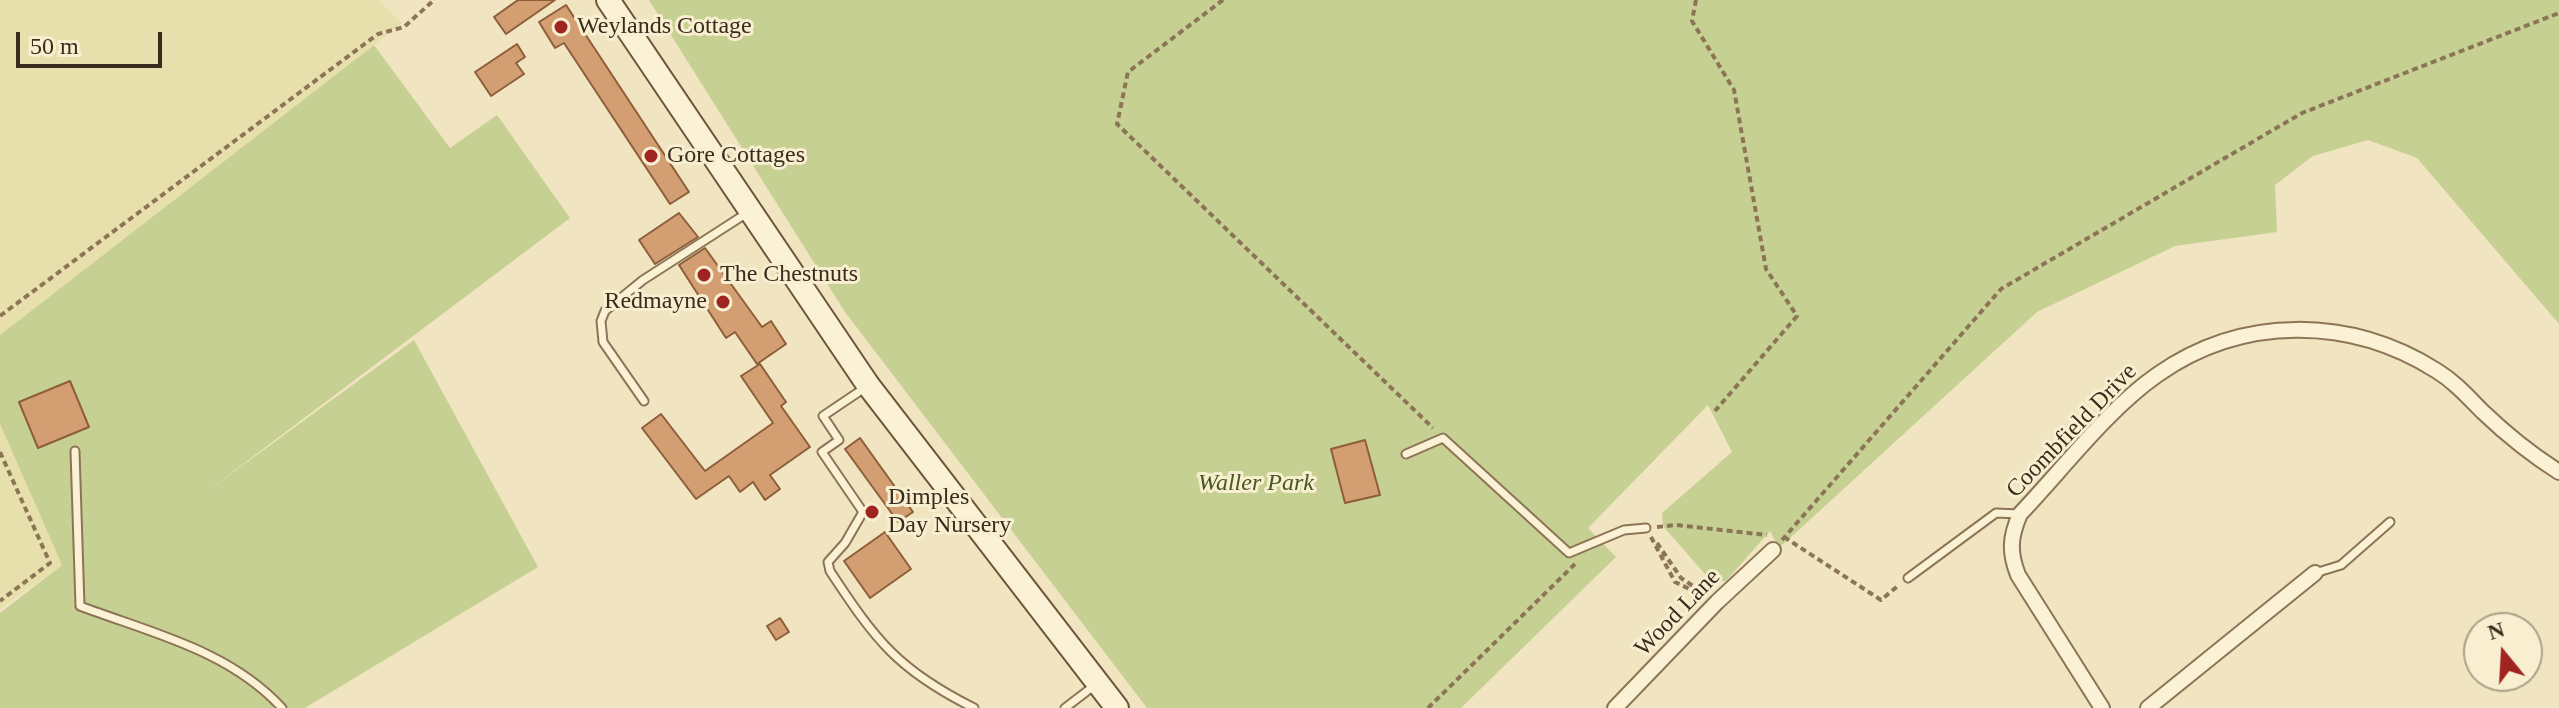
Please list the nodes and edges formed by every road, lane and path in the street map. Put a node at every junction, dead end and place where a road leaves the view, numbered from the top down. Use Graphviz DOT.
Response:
graph roads {
  1 [pos="434,0"];
  2 [pos="608,0"];
  3 [pos="1223,0"];
  4 [pos="1696,0"];
  5 [pos="2559,13"];
  6 [pos="749,212"];
  7 [pos="0,316"];
  8 [pos="868,385"];
  9 [pos="644,401"];
  10 [pos="1715,411"];
  11 [pos="1443,438"];
  12 [pos="75,451"];
  13 [pos="0,452"];
  14 [pos="1406,454"];
  15 [pos="2559,472"];
  16 [pos="2020,514"];
  17 [pos="2390,522"];
  18 [pos="1646,528"];
  19 [pos="1785,537"];
  20 [pos="1773,550"];
  21 [pos="1569,553"];
  22 [pos="2315,573"];
  23 [pos="1908,578"];
  24 [pos="0,601"];
  25 [pos="1717,602"];
  26 [pos="1097,684"];
  27 [pos="282,708"];
  28 [pos="974,708"];
  29 [pos="1065,708"];
  30 [pos="1117,708"];
  31 [pos="1428,708"];
  32 [pos="1615,708"];
  33 [pos="2102,708"];
  34 [pos="2148,708"];
  1 -- 7 [label="path"];
  2 -- 6 [label="main road"];
  3 -- 11 [label="path"];
  4 -- 10 [label="path"];
  5 -- 19 [label="path"];
  6 -- 8 [label="main road"];
  6 -- 9 [label="lane"];
  8 -- 26 [label="main road"];
  8 -- 28 [label="lane"];
  11 -- 14 [label="lane"];
  11 -- 21 [label="lane"];
  12 -- 27 [label="lane"];
  13 -- 24 [label="path"];
  15 -- 16 [label="street, Coombfield Drive"];
  16 -- 23 [label="lane"];
  16 -- 33 [label="street, Coombfield Drive"];
  17 -- 22 [label="lane"];
  18 -- 19 [label="path"];
  18 -- 21 [label="lane"];
  18 -- 25 [label="path"];
  19 -- 20 [label="path"];
  19 -- 23 [label="path"];
  20 -- 25 [label="street, Wood Lane"];
  21 -- 31 [label="path"];
  22 -- 34 [label="street"];
  25 -- 32 [label="street, Wood Lane"];
  26 -- 29 [label="lane"];
  26 -- 30 [label="main road"];
}
